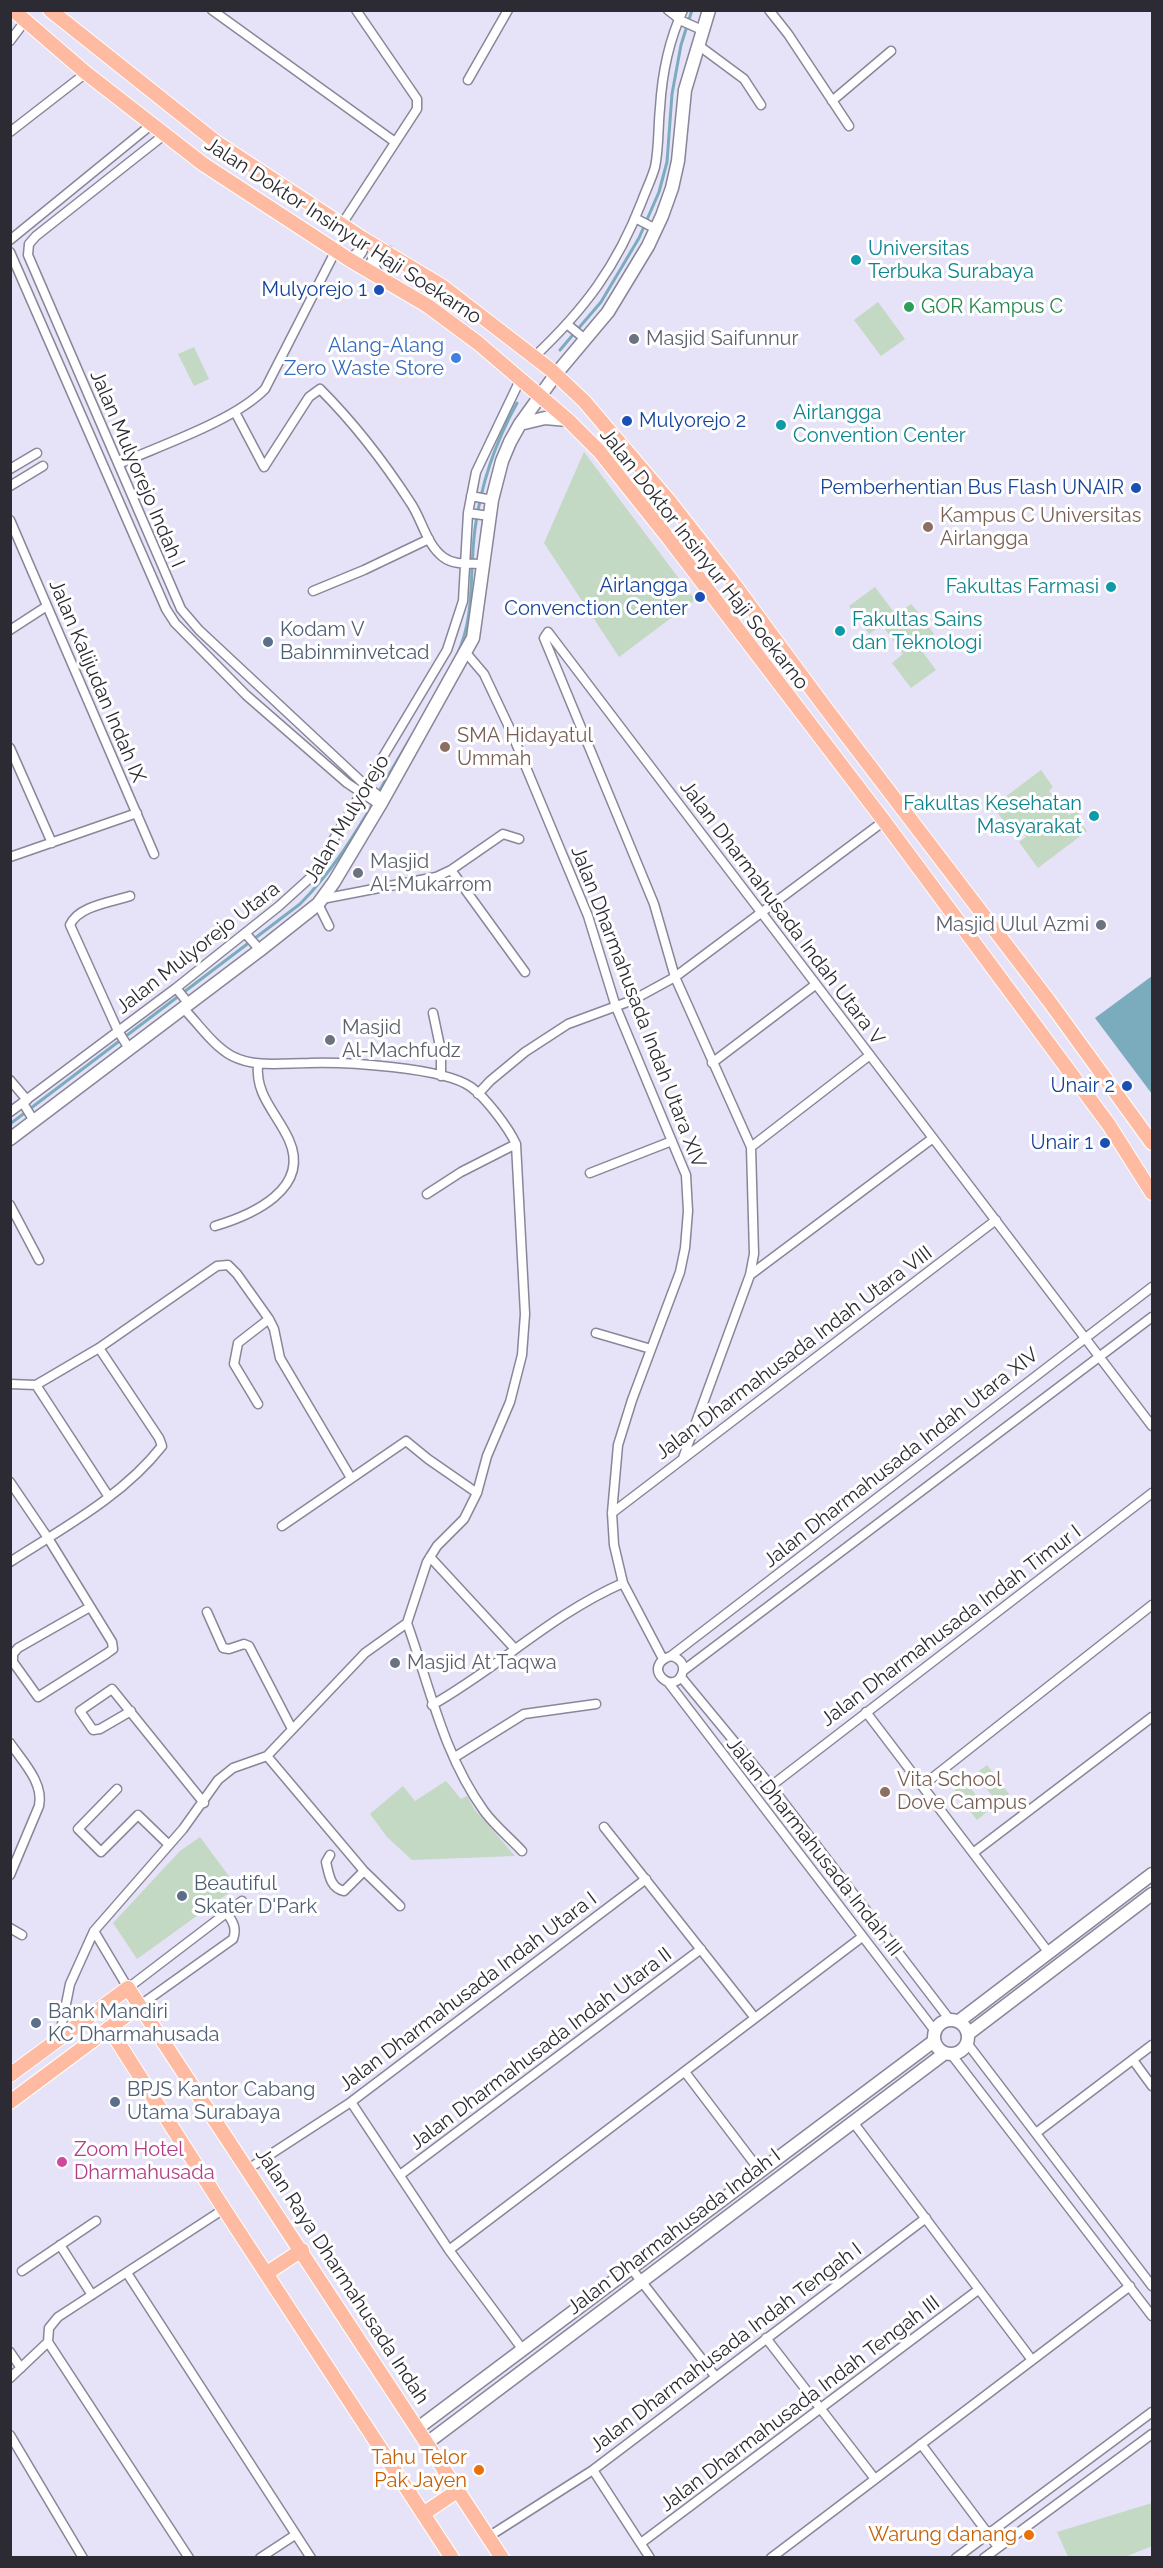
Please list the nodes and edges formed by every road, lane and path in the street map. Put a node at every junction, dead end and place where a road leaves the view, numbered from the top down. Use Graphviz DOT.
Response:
graph roads {
  1 [pos="13,10"];
  2 [pos="50,10"];
  3 [pos="212,10"];
  4 [pos="356,10"];
  5 [pos="508,10"];
  6 [pos="668,10"];
  7 [pos="709,10"];
  8 [pos="769,10"];
  9 [pos="681,17"];
  10 [pos="25,21"];
  11 [pos="699,28"];
  12 [pos="10,41"];
  13 [pos="698,45"];
  14 [pos="891,51"];
  15 [pos="78,79"];
  16 [pos="468,80"];
  17 [pos="832,101"];
  18 [pos="761,105"];
  19 [pos="849,126"];
  20 [pos="143,131"];
  21 [pos="10,132"];
  22 [pos="156,141"];
  23 [pos="394,142"];
  24 [pos="51,207"];
  25 [pos="59,218"];
  26 [pos="638,220"];
  27 [pos="342,224"];
  28 [pos="653,228"];
  29 [pos="362,237"];
  30 [pos="10,240"];
  31 [pos="336,250"];
  32 [pos="10,252"];
  33 [pos="387,252"];
  34 [pos="350,260"];
  35 [pos="376,274"];
  36 [pos="569,326"];
  37 [pos="583,338"];
  38 [pos="545,365"];
  39 [pos="530,389"];
  40 [pos="236,412"];
  41 [pos="568,420"];
  42 [pos="520,424"];
  43 [pos="37,453"];
  44 [pos="119,464"];
  45 [pos="43,466"];
  46 [pos="10,469"];
  47 [pos="10,486"];
  48 [pos="482,498"];
  49 [pos="471,514"];
  50 [pos="487,516"];
  51 [pos="10,520"];
  52 [pos="429,539"];
  53 [pos="467,564"];
  54 [pos="482,564"];
  55 [pos="313,591"];
  56 [pos="47,606"];
  57 [pos="10,630"];
  58 [pos="466,654"];
  59 [pos="256,683"];
  60 [pos="246,695"];
  61 [pos="10,748"];
  62 [pos="14,767"];
  63 [pos="364,790"];
  64 [pos="380,801"];
  65 [pos="137,813"];
  66 [pos="884,821"];
  67 [pos="519,839"];
  68 [pos="52,843"];
  69 [pos="154,854"];
  70 [pos="10,857"];
  71 [pos="451,870"];
  72 [pos="130,896"];
  73 [pos="320,901"];
  74 [pos="762,914"];
  75 [pos="329,926"];
  76 [pos="247,935"];
  77 [pos="258,948"];
  78 [pos="525,972"];
  79 [pos="675,977"];
  80 [pos="815,986"];
  81 [pos="177,989"];
  82 [pos="185,1004"];
  83 [pos="616,1007"];
  84 [pos="433,1013"];
  85 [pos="119,1033"];
  86 [pos="129,1048"];
  87 [pos="870,1055"];
  88 [pos="712,1063"];
  89 [pos="258,1064"];
  90 [pos="441,1076"];
  91 [pos="10,1080"];
  92 [pos="478,1094"];
  93 [pos="25,1104"];
  94 [pos="10,1112"];
  95 [pos="33,1119"];
  96 [pos="933,1138"];
  97 [pos="10,1139"];
  98 [pos="672,1141"];
  99 [pos="1152,1143"];
  100 [pos="516,1144"];
  101 [pos="751,1147"];
  102 [pos="590,1173"];
  103 [pos="1152,1193"];
  104 [pos="428,1194"];
  105 [pos="10,1205"];
  106 [pos="996,1220"];
  107 [pos="215,1226"];
  108 [pos="39,1260"];
  109 [pos="750,1275"];
  110 [pos="1152,1287"];
  111 [pos="1152,1317"];
  112 [pos="269,1319"];
  113 [pos="596,1333"];
  114 [pos="1084,1338"];
  115 [pos="99,1348"];
  116 [pos="651,1349"];
  117 [pos="1100,1358"];
  118 [pos="10,1383"];
  119 [pos="36,1385"];
  120 [pos="258,1404"];
  121 [pos="1152,1426"];
  122 [pos="683,1458"];
  123 [pos="351,1478"];
  124 [pos="10,1482"];
  125 [pos="477,1493"];
  126 [pos="1152,1493"];
  127 [pos="110,1497"];
  128 [pos="612,1513"];
  129 [pos="282,1526"];
  130 [pos="48,1538"];
  131 [pos="430,1557"];
  132 [pos="10,1562"];
  133 [pos="623,1583"];
  134 [pos="1152,1605"];
  135 [pos="90,1606"];
  136 [pos="207,1612"];
  137 [pos="407,1623"];
  138 [pos="515,1649"];
  139 [pos="667,1657"];
  140 [pos="682,1674"];
  141 [pos="668,1682"];
  142 [pos="596,1704"];
  143 [pos="432,1705"];
  144 [pos="131,1711"];
  145 [pos="866,1712"];
  146 [pos="1152,1717"];
  147 [pos="292,1729"];
  148 [pos="10,1743"];
  149 [pos="267,1756"];
  150 [pos="455,1758"];
  151 [pos="771,1786"];
  152 [pos="922,1786"];
  153 [pos="117,1789"];
  154 [pos="204,1803"];
  155 [pos="604,1827"];
  156 [pos="169,1845"];
  157 [pos="522,1851"];
  158 [pos="973,1853"];
  159 [pos="330,1855"];
  160 [pos="364,1871"];
  161 [pos="1152,1874"];
  162 [pos="10,1875"];
  163 [pos="646,1879"];
  164 [pos="1152,1894"];
  165 [pos="242,1901"];
  166 [pos="400,1906"];
  167 [pos="227,1913"];
  168 [pos="10,1928"];
  169 [pos="94,1931"];
  170 [pos="22,1935"];
  171 [pos="862,1937"];
  172 [pos="701,1949"];
  173 [pos="1049,1953"];
  174 [pos="128,1988"];
  175 [pos="139,2006"];
  176 [pos="755,2018"];
  177 [pos="955,2020"];
  178 [pos="109,2028"];
  179 [pos="934,2036"];
  180 [pos="967,2038"];
  181 [pos="59,2039"];
  182 [pos="1152,2045"];
  183 [pos="948,2054"];
  184 [pos="1132,2060"];
  185 [pos="685,2072"];
  186 [pos="10,2075"];
  187 [pos="1152,2086"];
  188 [pos="10,2102"];
  189 [pos="351,2102"];
  190 [pos="853,2122"];
  191 [pos="1036,2133"];
  192 [pos="248,2169"];
  193 [pos="760,2171"];
  194 [pos="400,2175"];
  195 [pos="224,2209"];
  196 [pos="926,2218"];
  197 [pos="96,2221"];
  198 [pos="60,2245"];
  199 [pos="302,2250"];
  200 [pos="449,2250"];
  201 [pos="631,2268"];
  202 [pos="22,2271"];
  203 [pos="127,2273"];
  204 [pos="267,2273"];
  205 [pos="642,2282"];
  206 [pos="1130,2286"];
  207 [pos="1152,2286"];
  208 [pos="978,2290"];
  209 [pos="92,2295"];
  210 [pos="1152,2316"];
  211 [pos="766,2338"];
  212 [pos="48,2342"];
  213 [pos="523,2350"];
  214 [pos="10,2352"];
  215 [pos="1032,2360"];
  216 [pos="21,2368"];
  217 [pos="715,2376"];
  218 [pos="10,2378"];
  219 [pos="821,2409"];
  220 [pos="1152,2412"];
  221 [pos="418,2428"];
  222 [pos="1152,2434"];
  223 [pos="10,2435"];
  224 [pos="427,2443"];
  225 [pos="921,2444"];
  226 [pos="593,2470"];
  227 [pos="875,2479"];
  228 [pos="457,2491"];
  229 [pos="423,2514"];
  230 [pos="989,2532"];
  231 [pos="295,2535"];
  232 [pos="488,2537"];
  233 [pos="641,2544"];
  234 [pos="998,2547"];
  235 [pos="988,2556"];
  236 [pos="451,2557"];
  237 [pos="83,2558"];
  238 [pos="189,2558"];
  239 [pos="260,2558"];
  240 [pos="310,2558"];
  241 [pos="502,2558"];
  242 [pos="650,2558"];
  243 [pos="771,2558"];
  244 [pos="956,2558"];
  1 -- 10 [label="main road, Jalan Doktor Insinyur Haji Soekarno"];
  2 -- 27 [label="main road, Jalan Doktor Insinyur Haji Soekarno"];
  3 -- 23 [label="street"];
  4 -- 23 [label="street"];
  5 -- 16 [label="street"];
  6 -- 9 [label="street"];
  7 -- 11 [label="main road, Jalan Mulyorejo"];
  8 -- 17 [label="street"];
  9 -- 11 [label="street"];
  9 -- 26 [label="street"];
  10 -- 12 [label="street"];
  10 -- 15 [label="main road, Jalan Doktor Insinyur Haji Soekarno"];
  11 -- 13 [label="main road, Jalan Mulyorejo"];
  13 -- 18 [label="street"];
  13 -- 28 [label="main road, Jalan Mulyorejo"];
  14 -- 17 [label="street"];
  15 -- 20 [label="main road, Jalan Doktor Insinyur Haji Soekarno"];
  15 -- 21 [label="street"];
  17 -- 19 [label="street"];
  20 -- 22 [label="main road, Jalan Doktor Insinyur Haji Soekarno"];
  20 -- 24 [label="street"];
  22 -- 25 [label="street, Jalan Mulyorejo Indah I"];
  22 -- 31 [label="main road, Jalan Doktor Insinyur Haji Soekarno"];
  23 -- 27 [label="street"];
  24 -- 25 [label="street"];
  24 -- 30 [label="street"];
  25 -- 44 [label="street, Jalan Mulyorejo Indah I"];
  26 -- 28 [label="street"];
  26 -- 36 [label="street"];
  27 -- 29 [label="main road, Jalan Doktor Insinyur Haji Soekarno"];
  28 -- 37 [label="main road, Jalan Mulyorejo"];
  29 -- 33 [label="main road, Jalan Doktor Insinyur Haji Soekarno"];
  29 -- 34 [label="main road"];
  31 -- 34 [label="main road, Jalan Doktor Insinyur Haji Soekarno"];
  31 -- 40 [label="street"];
  32 -- 60 [label="street"];
  33 -- 35 [label="main road"];
  33 -- 38 [label="main road, Jalan Doktor Insinyur Haji Soekarno"];
  34 -- 35 [label="main road, Jalan Doktor Insinyur Haji Soekarno"];
  35 -- 39 [label="main road, Jalan Doktor Insinyur Haji Soekarno"];
  36 -- 37 [label="street"];
  36 -- 38 [label="street"];
  37 -- 38 [label="main road, Jalan Mulyorejo"];
  38 -- 39 [label="main road, Jalan Mulyorejo"];
  38 -- 99 [label="main road, Jalan Doktor Insinyur Haji Soekarno"];
  39 -- 41 [label="main road, Jalan Doktor Insinyur Haji Soekarno"];
  39 -- 42 [label="main road, Jalan Mulyorejo"];
  39 -- 48 [label="street, Jalan Mulyorejo Utara"];
  40 -- 44 [label="street"];
  40 -- 52 [label="street"];
  41 -- 42 [label="main road"];
  41 -- 66 [label="main road, Jalan Doktor Insinyur Haji Soekarno"];
  42 -- 48 [label="main road, Jalan Mulyorejo"];
  43 -- 46 [label="street"];
  44 -- 59 [label="street, Jalan Mulyorejo Indah I"];
  45 -- 47 [label="street"];
  48 -- 49 [label="street, Jalan Mulyorejo Utara"];
  48 -- 50 [label="main road, Jalan Mulyorejo"];
  49 -- 50 [label="street"];
  49 -- 53 [label="street, Jalan Mulyorejo Utara"];
  50 -- 54 [label="main road, Jalan Mulyorejo"];
  51 -- 56 [label="street, Jalan Kalijudan Indah IX"];
  52 -- 53 [label="street"];
  52 -- 55 [label="street"];
  53 -- 54 [label="street"];
  53 -- 63 [label="street, Jalan Mulyorejo Utara"];
  54 -- 58 [label="main road, Jalan Mulyorejo"];
  56 -- 57 [label="street"];
  56 -- 65 [label="street, Jalan Kalijudan Indah IX"];
  58 -- 64 [label="main road, Jalan Mulyorejo"];
  58 -- 83 [label="street, Jalan Dharmahusada Indah Utara XIV"];
  59 -- 60 [label="street"];
  59 -- 63 [label="street, Jalan Mulyorejo Indah I"];
  60 -- 63 [label="street"];
  61 -- 62 [label="street"];
  62 -- 68 [label="street"];
  63 -- 64 [label="street"];
  63 -- 76 [label="street, Jalan Mulyorejo Utara"];
  64 -- 73 [label="main road, Jalan Mulyorejo"];
  65 -- 68 [label="street"];
  65 -- 69 [label="street, Jalan Kalijudan Indah IX"];
  66 -- 74 [label="street"];
  66 -- 103 [label="main road, Jalan Doktor Insinyur Haji Soekarno"];
  67 -- 71 [label="street"];
  68 -- 70 [label="street"];
  71 -- 73 [label="street"];
  71 -- 78 [label="street"];
  72 -- 85 [label="street"];
  73 -- 75 [label="street"];
  73 -- 77 [label="main road, Jalan Mulyorejo"];
  74 -- 79 [label="street"];
  74 -- 79 [label="street, Jalan Dharmahusada Indah Utara V"];
  74 -- 80 [label="street, Jalan Dharmahusada Indah Utara V"];
  76 -- 77 [label="street"];
  76 -- 81 [label="street, Jalan Mulyorejo Utara"];
  77 -- 82 [label="main road, Jalan Mulyorejo"];
  79 -- 83 [label="street"];
  79 -- 88 [label="street"];
  80 -- 87 [label="street, Jalan Dharmahusada Indah Utara V"];
  80 -- 88 [label="street"];
  81 -- 82 [label="street"];
  81 -- 85 [label="street, Jalan Mulyorejo Utara"];
  82 -- 86 [label="main road, Jalan Mulyorejo"];
  82 -- 89 [label="street"];
  83 -- 92 [label="street"];
  83 -- 98 [label="street, Jalan Dharmahusada Indah Utara XIV"];
  84 -- 90 [label="street"];
  85 -- 86 [label="street"];
  85 -- 93 [label="street, Jalan Mulyorejo Utara"];
  86 -- 95 [label="main road, Jalan Mulyorejo"];
  87 -- 96 [label="street, Jalan Dharmahusada Indah Utara V"];
  87 -- 101 [label="street"];
  88 -- 101 [label="street"];
  89 -- 90 [label="street"];
  89 -- 107 [label="street"];
  90 -- 92 [label="street"];
  91 -- 93 [label="street"];
  92 -- 100 [label="street"];
  93 -- 94 [label="street, Jalan Mulyorejo Utara"];
  93 -- 95 [label="street"];
  95 -- 97 [label="main road, Jalan Mulyorejo"];
  96 -- 106 [label="street, Jalan Dharmahusada Indah Utara V"];
  96 -- 109 [label="street"];
  98 -- 102 [label="street"];
  98 -- 116 [label="street, Jalan Dharmahusada Indah Utara XIV"];
  100 -- 104 [label="street"];
  100 -- 125 [label="street"];
  101 -- 109 [label="street"];
  105 -- 108 [label="street"];
  106 -- 114 [label="street, Jalan Dharmahusada Indah Utara V"];
  106 -- 122 [label="street, Jalan Dharmahusada Indah Utara VIII"];
  109 -- 122 [label="street"];
  110 -- 114 [label="street, Jalan Dharmahusada Indah Utara XIV"];
  111 -- 117 [label="street, Jalan Dharmahusada Indah Utara XIV"];
  112 -- 115 [label="street"];
  112 -- 120 [label="street"];
  112 -- 123 [label="street"];
  113 -- 116 [label="street"];
  114 -- 117 [label="street, Jalan Dharmahusada Indah Utara V"];
  114 -- 139 [label="street, Jalan Dharmahusada Indah Utara XIV"];
  115 -- 119 [label="street"];
  115 -- 127 [label="street"];
  116 -- 128 [label="street, Jalan Dharmahusada Indah Utara XIV"];
  117 -- 121 [label="street, Jalan Dharmahusada Indah Utara V"];
  117 -- 140 [label="street, Jalan Dharmahusada Indah Utara XIV"];
  118 -- 119 [label="street"];
  119 -- 127 [label="street"];
  122 -- 128 [label="street, Jalan Dharmahusada Indah Utara VIII"];
  123 -- 125 [label="street"];
  123 -- 129 [label="street"];
  124 -- 130 [label="street"];
  125 -- 131 [label="street"];
  126 -- 145 [label="street, Jalan Dharmahusada Indah Timur I"];
  127 -- 130 [label="street"];
  128 -- 133 [label="street, Jalan Dharmahusada Indah Utara XIV"];
  130 -- 132 [label="street"];
  130 -- 135 [label="street"];
  131 -- 137 [label="street"];
  131 -- 138 [label="street"];
  133 -- 138 [label="street"];
  133 -- 139 [label="street, Jalan Dharmahusada Indah Utara XIV"];
  134 -- 152 [label="street"];
  135 -- 135 [label="street"];
  136 -- 147 [label="street"];
  137 -- 143 [label="street"];
  137 -- 147 [label="street"];
  138 -- 143 [label="street"];
  139 -- 140 [label="street"];
  139 -- 141 [label="street"];
  140 -- 141 [label="street"];
  140 -- 151 [label="street, Jalan Dharmahusada Indah III"];
  141 -- 171 [label="street, Jalan Dharmahusada Indah III"];
  142 -- 150 [label="street"];
  143 -- 150 [label="street"];
  144 -- 144 [label="street"];
  144 -- 154 [label="street"];
  145 -- 151 [label="street, Jalan Dharmahusada Indah Timur I"];
  145 -- 152 [label="street"];
  146 -- 158 [label="street"];
  147 -- 149 [label="street"];
  148 -- 162 [label="street"];
  149 -- 154 [label="street"];
  149 -- 160 [label="street"];
  150 -- 157 [label="street"];
  151 -- 177 [label="street, Jalan Dharmahusada Indah III"];
  152 -- 158 [label="street"];
  153 -- 156 [label="street"];
  154 -- 156 [label="street"];
  155 -- 163 [label="street"];
  156 -- 169 [label="street"];
  158 -- 173 [label="street"];
  159 -- 160 [label="street"];
  160 -- 166 [label="street"];
  161 -- 173 [label="main road"];
  163 -- 172 [label="street"];
  163 -- 189 [label="street, Jalan Dharmahusada Indah Utara I"];
  164 -- 180 [label="main road"];
  165 -- 167 [label="street"];
  167 -- 174 [label="street"];
  167 -- 175 [label="street"];
  168 -- 170 [label="street"];
  169 -- 174 [label="street"];
  169 -- 181 [label="street"];
  171 -- 176 [label="street"];
  171 -- 179 [label="street, Jalan Dharmahusada Indah III"];
  172 -- 176 [label="street"];
  172 -- 194 [label="street, Jalan Dharmahusada Indah Utara II"];
  173 -- 177 [label="main road"];
  174 -- 175 [label="main road, Jalan Raya Dharmahusada Indah"];
  174 -- 181 [label="main road"];
  175 -- 178 [label="main road"];
  175 -- 192 [label="main road, Jalan Raya Dharmahusada Indah"];
  176 -- 185 [label="street"];
  177 -- 179 [label="main road"];
  177 -- 180 [label="main road"];
  178 -- 188 [label="main road"];
  178 -- 195 [label="main road"];
  179 -- 183 [label="main road"];
  179 -- 193 [label="main road, Jalan Dharmahusada Indah I"];
  180 -- 183 [label="main road"];
  180 -- 191 [label="street"];
  181 -- 186 [label="main road"];
  182 -- 184 [label="street"];
  183 -- 190 [label="main road, Jalan Dharmahusada Indah I"];
  183 -- 206 [label="street"];
  184 -- 187 [label="street"];
  184 -- 191 [label="street"];
  185 -- 193 [label="street"];
  185 -- 200 [label="street"];
  189 -- 192 [label="street, Jalan Dharmahusada Indah Utara I"];
  189 -- 194 [label="street, Jalan Dharmahusada Indah Utara II"];
  190 -- 196 [label="street"];
  190 -- 205 [label="main road, Jalan Dharmahusada Indah I"];
  191 -- 207 [label="street"];
  192 -- 199 [label="main road, Jalan Raya Dharmahusada Indah"];
  193 -- 201 [label="main road, Jalan Dharmahusada Indah I"];
  194 -- 200 [label="street, Jalan Dharmahusada Indah Utara II"];
  195 -- 203 [label="street"];
  195 -- 204 [label="main road"];
  196 -- 208 [label="street"];
  196 -- 211 [label="street, Jalan Dharmahusada Indah Tengah I"];
  197 -- 198 [label="street"];
  198 -- 202 [label="street"];
  198 -- 209 [label="street"];
  199 -- 204 [label="main road"];
  199 -- 221 [label="main road, Jalan Raya Dharmahusada Indah"];
  200 -- 213 [label="street, Jalan Dharmahusada Indah Utara II"];
  201 -- 205 [label="street"];
  201 -- 213 [label="main road, Jalan Dharmahusada Indah I"];
  203 -- 209 [label="street"];
  203 -- 231 [label="street"];
  204 -- 229 [label="main road"];
  205 -- 217 [label="street"];
  205 -- 224 [label="main road, Jalan Dharmahusada Indah I"];
  206 -- 210 [label="street"];
  206 -- 215 [label="street"];
  208 -- 215 [label="street"];
  208 -- 219 [label="street, Jalan Dharmahusada Indah Tengah III"];
  209 -- 212 [label="street"];
  211 -- 217 [label="street, Jalan Dharmahusada Indah Tengah I"];
  211 -- 219 [label="street"];
  212 -- 216 [label="street"];
  212 -- 238 [label="street"];
  213 -- 221 [label="main road, Jalan Dharmahusada Indah I"];
  214 -- 216 [label="street"];
  215 -- 225 [label="street"];
  216 -- 218 [label="street"];
  217 -- 226 [label="street, Jalan Dharmahusada Indah Tengah I"];
  219 -- 227 [label="street"];
  219 -- 233 [label="street, Jalan Dharmahusada Indah Tengah III"];
  220 -- 230 [label="street"];
  221 -- 224 [label="main road, Jalan Raya Dharmahusada Indah"];
  222 -- 234 [label="street"];
  223 -- 237 [label="street"];
  224 -- 228 [label="main road, Jalan Raya Dharmahusada Indah"];
  225 -- 227 [label="street"];
  225 -- 230 [label="street"];
  226 -- 232 [label="street, Jalan Dharmahusada Indah Tengah I"];
  226 -- 233 [label="street"];
  227 -- 243 [label="street"];
  228 -- 229 [label="main road"];
  228 -- 232 [label="main road, Jalan Raya Dharmahusada Indah"];
  229 -- 236 [label="main road"];
  230 -- 234 [label="street"];
  230 -- 244 [label="street"];
  231 -- 239 [label="street"];
  231 -- 240 [label="street"];
  232 -- 241 [label="main road, Jalan Raya Dharmahusada Indah"];
  233 -- 242 [label="street"];
  234 -- 235 [label="street"];
}
